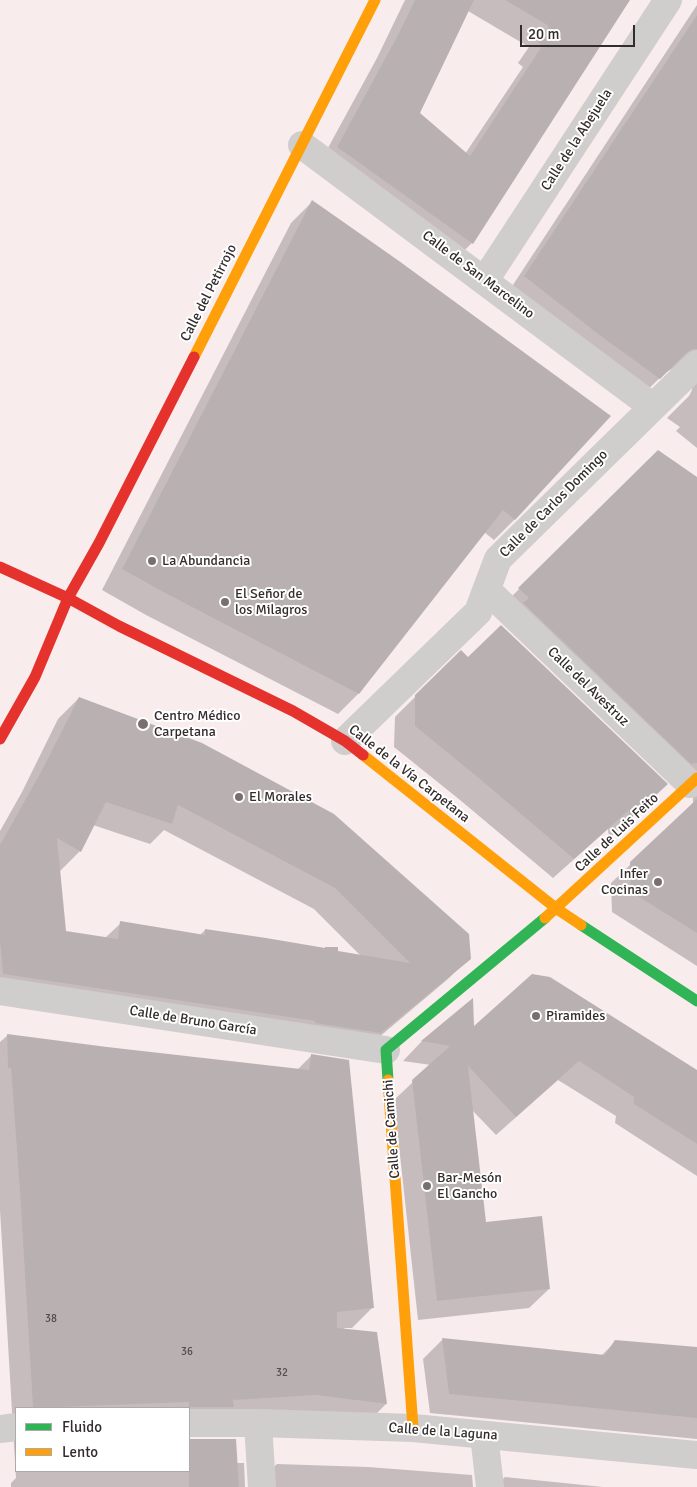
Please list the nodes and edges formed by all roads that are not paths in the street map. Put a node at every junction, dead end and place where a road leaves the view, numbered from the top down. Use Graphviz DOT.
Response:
graph roads {
  1 [pos="375,0"];
  2 [pos="668,0"];
  3 [pos="302,145"];
  4 [pos="485,280"];
  5 [pos="697,364"];
  6 [pos="653,407"];
  7 [pos="0,567"];
  8 [pos="487,590"];
  9 [pos="68,598"];
  10 [pos="0,739"];
  11 [pos="345,741"];
  12 [pos="693,781"];
  13 [pos="557,909"];
  14 [pos="0,991"];
  15 [pos="697,1001"];
  16 [pos="386,1050"];
  17 [pos="190,1423"];
  18 [pos="258,1423"];
  19 [pos="15,1427"];
  20 [pos="413,1428"];
  21 [pos="0,1429"];
  22 [pos="484,1435"];
  23 [pos="697,1455"];
  24 [pos="262,1487"];
  25 [pos="490,1487"];
  1 -- 3 [label="street, Calle del Petirrojo"];
  2 -- 4 [label="street, Calle de la Abejuela"];
  3 -- 4 [label="street, Calle de San Marcelino"];
  3 -- 9 [label="street, Calle del Petirrojo"];
  4 -- 6 [label="street, Calle de San Marcelino"];
  5 -- 6 [label="street, Calle de Carlos Domingo"];
  6 -- 8 [label="street, Calle de Carlos Domingo"];
  7 -- 9 [label="street, Calle de la Vía Carpetana"];
  8 -- 11 [label="street, Calle de Carlos Domingo"];
  8 -- 12 [label="street, Calle del Avestruz"];
  9 -- 10 [label="street, Calle del Petirrojo"];
  9 -- 11 [label="street, Calle de la Vía Carpetana"];
  11 -- 13 [label="street, Calle de la Vía Carpetana"];
  12 -- 13 [label="street, Calle de Luis Feito"];
  13 -- 15 [label="street, Calle de la Vía Carpetana"];
  13 -- 16 [label="street"];
  14 -- 16 [label="street, Calle de Bruno García"];
  16 -- 20 [label="street, Calle de Camichi"];
  17 -- 18 [label="street, Calle de la Laguna"];
  18 -- 20 [label="street, Calle de la Laguna"];
  18 -- 24 [label="street"];
  19 -- 21 [label="street"];
  20 -- 22 [label="street, Calle de la Laguna"];
  22 -- 23 [label="street, Calle de la Laguna"];
  22 -- 25 [label="street"];
}
